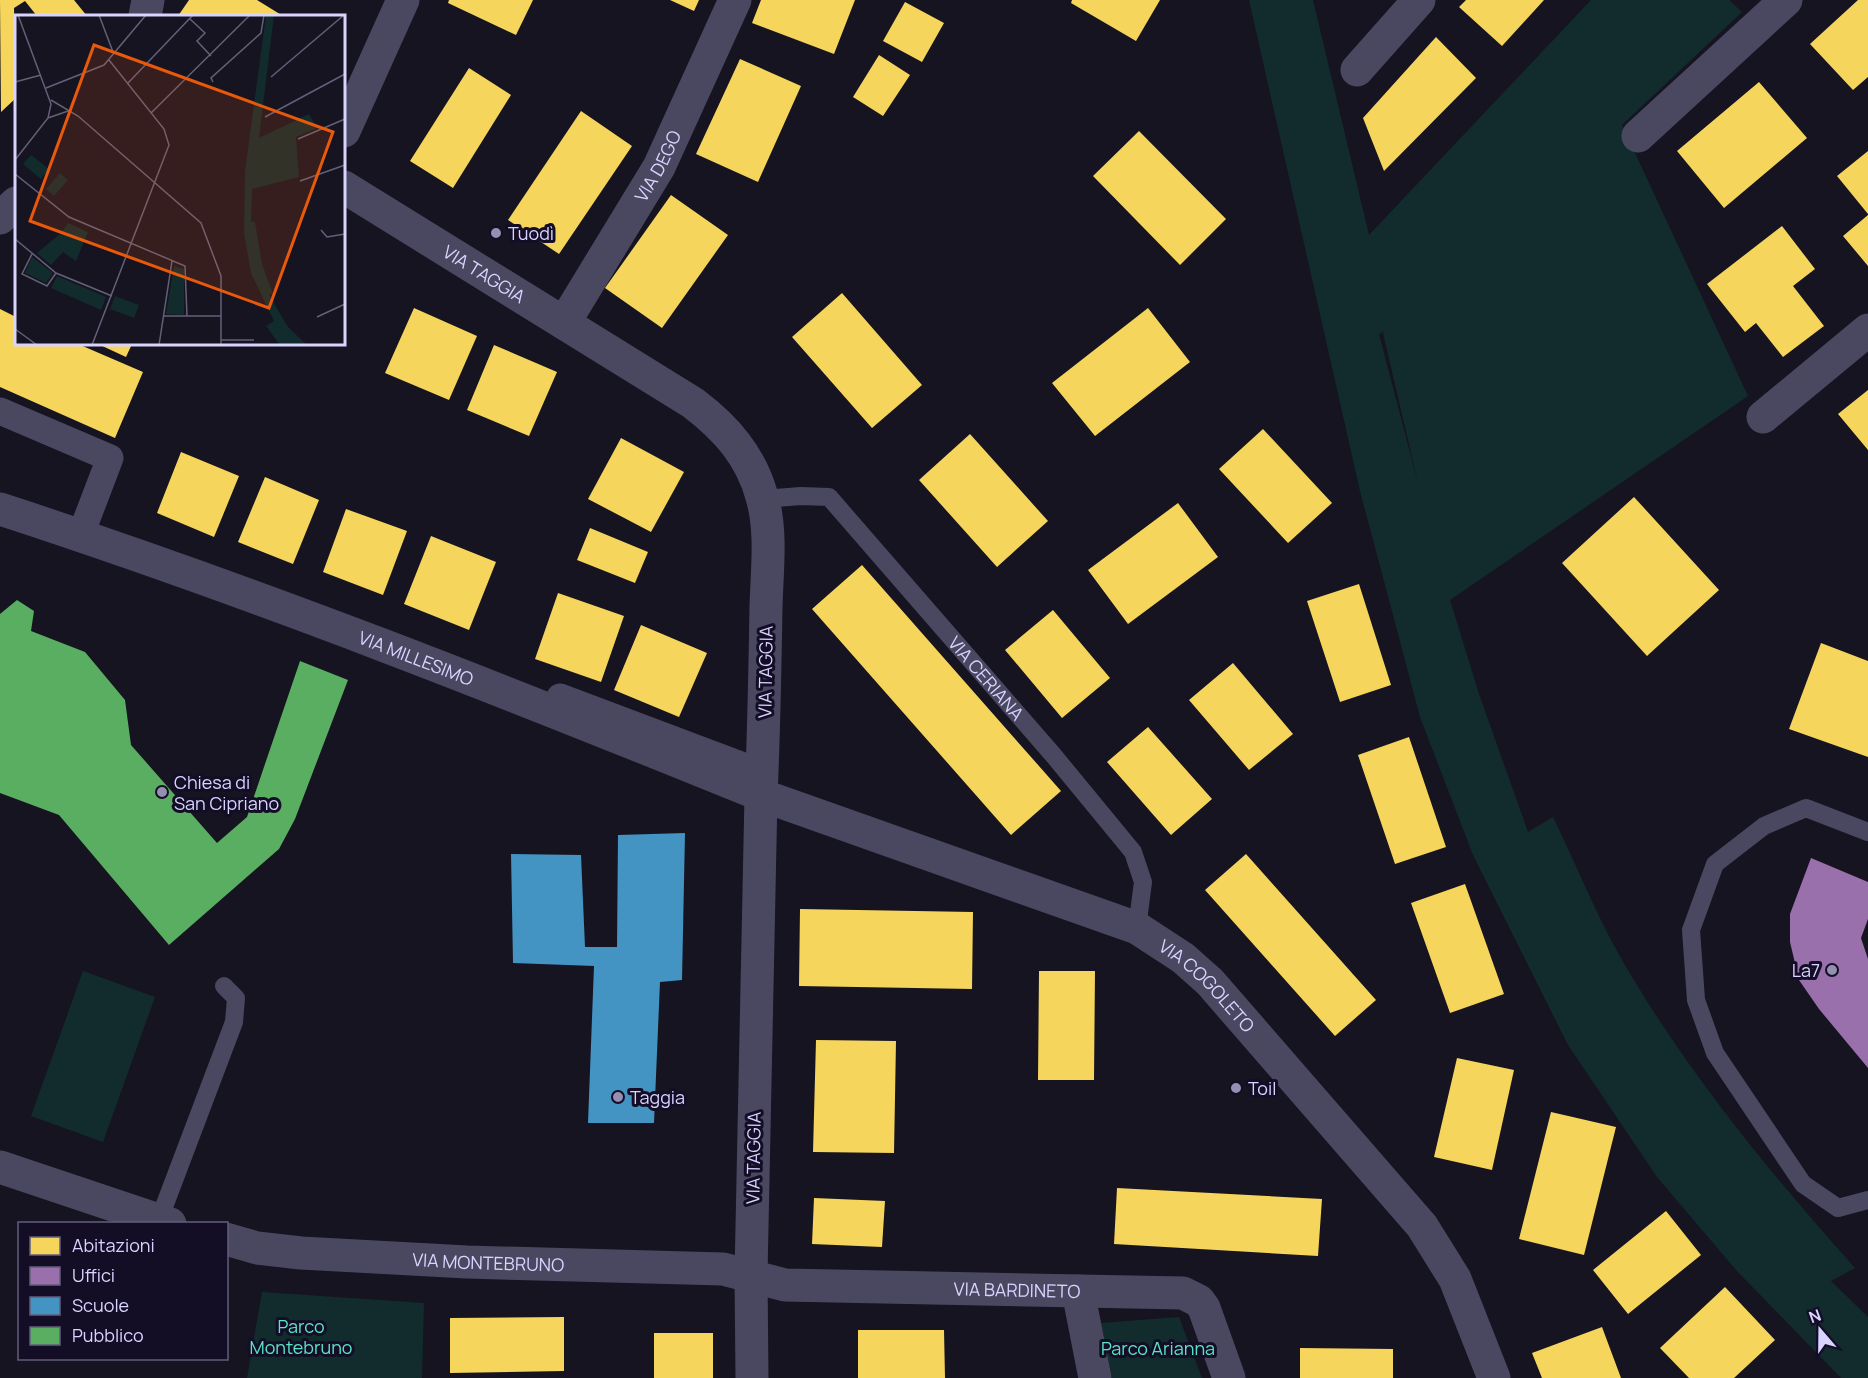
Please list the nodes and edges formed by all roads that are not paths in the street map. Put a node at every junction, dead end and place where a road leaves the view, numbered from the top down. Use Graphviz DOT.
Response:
graph roads {
  1 [pos="148,0"];
  2 [pos="403,0"];
  3 [pos="735,0"];
  4 [pos="1419,0"];
  5 [pos="1786,0"];
  6 [pos="145,15"];
  7 [pos="1357,70"];
  8 [pos="345,128"];
  9 [pos="1638,136"];
  10 [pos="345,188"];
  11 [pos="15,204"];
  12 [pos="0,218"];
  13 [pos="564,323"];
  14 [pos="1868,330"];
  15 [pos="0,411"];
  16 [pos="1763,417"];
  17 [pos="763,499"];
  18 [pos="0,510"];
  19 [pos="74,522"];
  20 [pos="762,784"];
  21 [pos="1868,832"];
  22 [pos="1137,928"];
  23 [pos="224,986"];
  24 [pos="0,1167"];
  25 [pos="1868,1200"];
  26 [pos="164,1222"];
  27 [pos="228,1240"];
  28 [pos="751,1275"];
  29 [pos="1078,1291"];
  30 [pos="752,1378"];
  31 [pos="1095,1378"];
  32 [pos="1228,1378"];
  33 [pos="1494,1378"];
  1 -- 6 [label="street"];
  2 -- 8 [label="street"];
  3 -- 13 [label="street, VIA DEGO"];
  4 -- 7 [label="street"];
  5 -- 9 [label="street"];
  10 -- 13 [label="street, VIA TAGGIA"];
  11 -- 12 [label="street"];
  13 -- 17 [label="street, VIA TAGGIA"];
  14 -- 16 [label="street"];
  15 -- 19 [label="street"];
  17 -- 20 [label="street, VIA TAGGIA"];
  17 -- 22 [label="lane, VIA CERIANA"];
  18 -- 19 [label="street, VIA MILLESIMO"];
  19 -- 20 [label="street, VIA MILLESIMO"];
  20 -- 22 [label="street, VIA COGOLETO"];
  20 -- 28 [label="street, VIA TAGGIA"];
  21 -- 25 [label="lane"];
  22 -- 33 [label="street, VIA COGOLETO"];
  23 -- 26 [label="lane"];
  24 -- 26 [label="street"];
  27 -- 28 [label="street, VIA MONTEBRUNO"];
  28 -- 29 [label="street, VIA BARDINETO"];
  28 -- 30 [label="street, VIA TAGGIA"];
  29 -- 31 [label="street"];
  29 -- 32 [label="street, VIA BARDINETO"];
}
